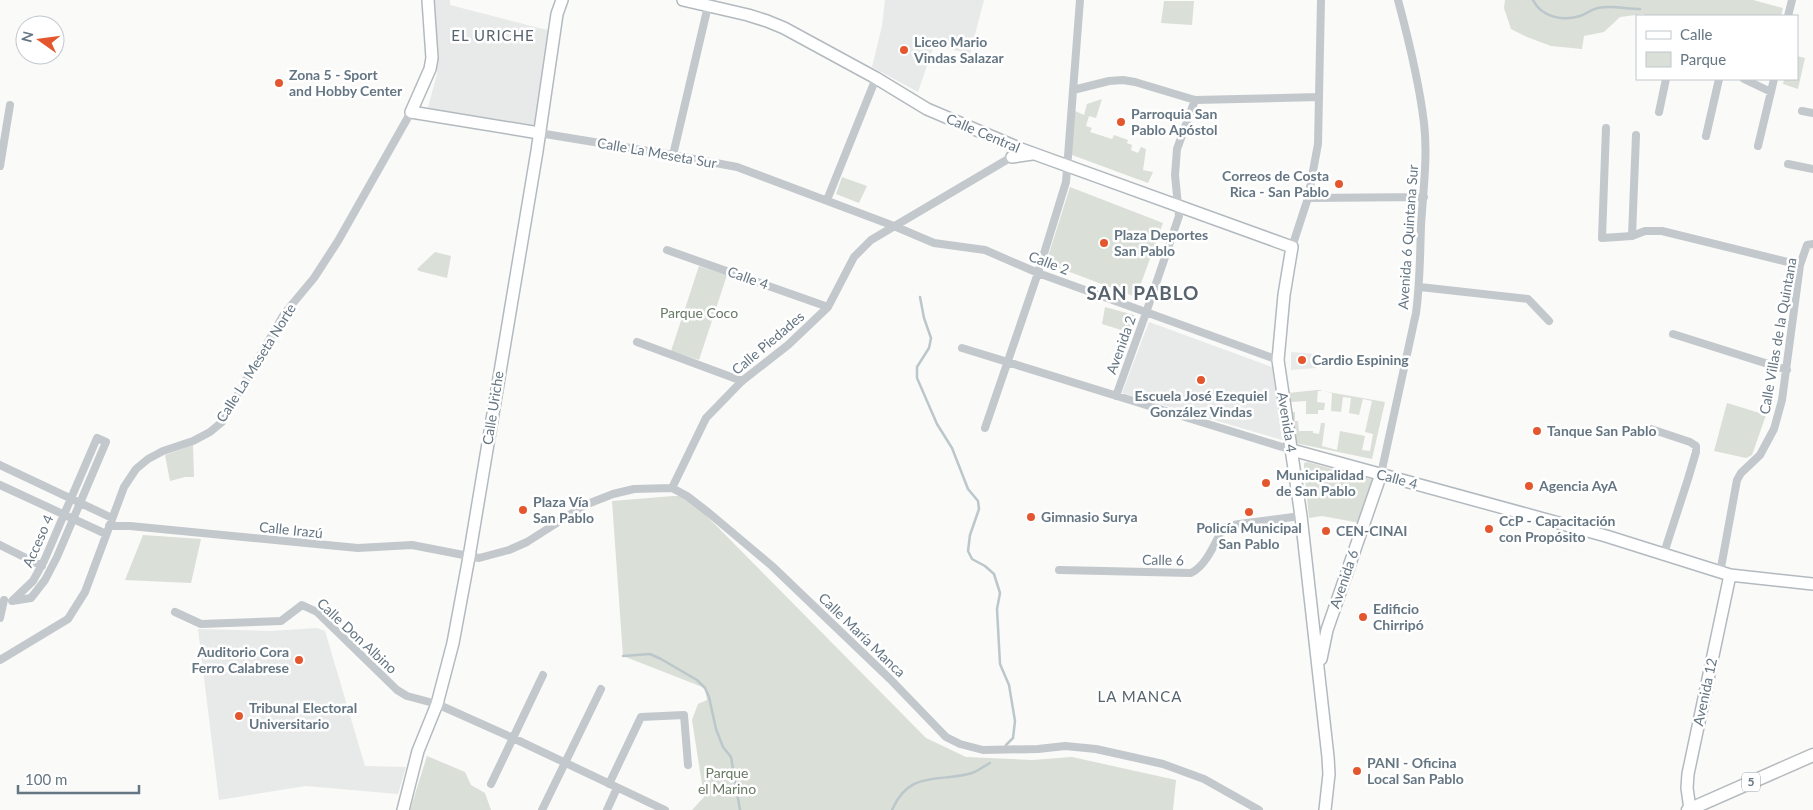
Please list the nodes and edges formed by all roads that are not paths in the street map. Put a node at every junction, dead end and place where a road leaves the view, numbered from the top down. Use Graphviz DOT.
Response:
graph roads {
  1 [pos="428,0"];
  2 [pos="561,0"];
  3 [pos="686,0"];
  4 [pos="1080,0"];
  5 [pos="1321,0"];
  6 [pos="1398,0"];
  7 [pos="1792,0"];
  8 [pos="708,6"];
  9 [pos="1788,15"];
  10 [pos="430,69"];
  11 [pos="876,78"];
  12 [pos="1666,80"];
  13 [pos="1720,80"];
  14 [pos="1746,80"];
  15 [pos="1774,80"];
  16 [pos="1073,90"];
  17 [pos="1771,92"];
  18 [pos="1319,96"];
  19 [pos="1195,100"];
  20 [pos="10,105"];
  21 [pos="1802,111"];
  22 [pos="411,112"];
  23 [pos="1659,112"];
  24 [pos="1813,113"];
  25 [pos="432,115"];
  26 [pos="541,119"];
  27 [pos="1606,128"];
  28 [pos="526,131"];
  29 [pos="539,133"];
  30 [pos="1636,136"];
  31 [pos="1706,136"];
  32 [pos="1758,146"];
  33 [pos="1021,149"];
  34 [pos="1034,154"];
  35 [pos="673,155"];
  36 [pos="1012,157"];
  37 [pos="1788,164"];
  38 [pos="0,166"];
  39 [pos="1067,167"];
  40 [pos="1813,169"];
  41 [pos="1424,197"];
  42 [pos="1308,198"];
  43 [pos="827,200"];
  44 [pos="1177,205"];
  45 [pos="894,226"];
  46 [pos="1632,236"];
  47 [pos="1813,244"];
  48 [pos="1292,247"];
  49 [pos="667,250"];
  50 [pos="1800,265"];
  51 [pos="1038,273"];
  52 [pos="1420,286"];
  53 [pos="828,307"];
  54 [pos="1146,313"];
  55 [pos="1549,321"];
  56 [pos="1673,334"];
  57 [pos="636,342"];
  58 [pos="962,348"];
  59 [pos="1278,360"];
  60 [pos="1008,362"];
  61 [pos="1787,370"];
  62 [pos="742,380"];
  63 [pos="1116,396"];
  64 [pos="985,428"];
  65 [pos="1651,429"];
  66 [pos="1292,450"];
  67 [pos="0,465"];
  68 [pos="1381,474"];
  69 [pos="0,485"];
  70 [pos="672,488"];
  71 [pos="70,499"];
  72 [pos="80,503"];
  73 [pos="63,515"];
  74 [pos="1301,516"];
  75 [pos="112,518"];
  76 [pos="72,520"];
  77 [pos="108,530"];
  78 [pos="0,545"];
  79 [pos="1663,556"];
  80 [pos="469,557"];
  81 [pos="42,566"];
  82 [pos="1059,570"];
  83 [pos="1725,574"];
  84 [pos="1813,584"];
  85 [pos="1312,599"];
  86 [pos="5,600"];
  87 [pos="175,612"];
  88 [pos="0,618"];
  89 [pos="1327,630"];
  90 [pos="0,660"];
  91 [pos="543,674"];
  92 [pos="1319,686"];
  93 [pos="601,689"];
  94 [pos="437,704"];
  95 [pos="513,738"];
  96 [pos="1813,755"];
  97 [pos="566,762"];
  98 [pos="688,765"];
  99 [pos="491,784"];
  100 [pos="613,786"];
  101 [pos="403,810"];
  102 [pos="542,810"];
  103 [pos="606,810"];
  104 [pos="665,810"];
  105 [pos="1259,810"];
  106 [pos="1325,810"];
  107 [pos="1689,810"];
  1 -- 10 [label="main road, Calle La Meseta Norte"];
  2 -- 26 [label="main road, Calle Uriche"];
  3 -- 8 [label="main road, Calle Central"];
  4 -- 16 [label="street"];
  5 -- 18 [label="street"];
  6 -- 41 [label="street, Avenida 6 Quintana Sur"];
  7 -- 9 [label="street"];
  8 -- 11 [label="main road, Calle Central"];
  8 -- 35 [label="street"];
  10 -- 22 [label="main road, Calle La Meseta Norte"];
  10 -- 25 [label="main road"];
  11 -- 33 [label="main road, Calle Central"];
  11 -- 43 [label="street"];
  12 -- 23 [label="street"];
  13 -- 31 [label="street"];
  14 -- 17 [label="street"];
  15 -- 17 [label="street"];
  16 -- 19 [label="street"];
  16 -- 39 [label="street"];
  17 -- 32 [label="street"];
  18 -- 19 [label="street"];
  18 -- 42 [label="street"];
  19 -- 44 [label="street, Avenida 2"];
  20 -- 38 [label="street"];
  21 -- 24 [label="street"];
  22 -- 25 [label="main road, Calle La Meseta Sur"];
  22 -- 75 [label="street, Calle La Meseta Norte"];
  25 -- 28 [label="main road, Calle La Meseta Sur"];
  26 -- 28 [label="main road"];
  26 -- 29 [label="main road, Calle Uriche"];
  27 -- 46 [label="street"];
  28 -- 29 [label="main road, Calle La Meseta Sur"];
  29 -- 35 [label="street, Calle La Meseta Sur"];
  29 -- 80 [label="main road, Calle Uriche"];
  30 -- 46 [label="street"];
  33 -- 34 [label="main road, Calle Central"];
  33 -- 36 [label="street, Calle Piedades"];
  34 -- 36 [label="main road"];
  34 -- 39 [label="main road, Calle Central"];
  35 -- 43 [label="street, Calle La Meseta Sur"];
  36 -- 45 [label="street, Calle Piedades"];
  37 -- 40 [label="street"];
  39 -- 44 [label="main road, Calle Central"];
  39 -- 51 [label="street"];
  41 -- 42 [label="street"];
  41 -- 52 [label="street, Avenida 6 Quintana Sur"];
  42 -- 48 [label="street"];
  43 -- 45 [label="street, Calle La Meseta Sur"];
  44 -- 48 [label="main road, Calle Central"];
  44 -- 54 [label="street, Avenida 2"];
  45 -- 51 [label="street, Calle 2"];
  45 -- 53 [label="street, Calle Piedades"];
  46 -- 50 [label="street"];
  47 -- 50 [label="street, Calle Villas de la Quintana"];
  48 -- 59 [label="main road, Avenida 4"];
  49 -- 53 [label="street, Calle 4"];
  50 -- 61 [label="street, Calle Villas de la Quintana"];
  51 -- 54 [label="street, Calle 2"];
  51 -- 60 [label="street"];
  52 -- 55 [label="street"];
  52 -- 68 [label="street, Avenida 6 Quintana Sur"];
  53 -- 62 [label="street, Calle Piedades"];
  54 -- 59 [label="street, Calle 2"];
  54 -- 63 [label="street, Avenida 2"];
  56 -- 61 [label="street"];
  57 -- 62 [label="street"];
  58 -- 60 [label="street, Calle 4"];
  59 -- 66 [label="main road, Avenida 4"];
  60 -- 63 [label="street, Calle 4"];
  60 -- 64 [label="street"];
  61 -- 83 [label="street, Calle Villas de la Quintana"];
  62 -- 70 [label="street, Calle Piedades"];
  63 -- 66 [label="street, Calle 4"];
  65 -- 79 [label="street"];
  66 -- 68 [label="main road, Calle 4"];
  66 -- 74 [label="main road, Avenida 4"];
  67 -- 71 [label="street"];
  68 -- 79 [label="main road, Calle 4"];
  68 -- 89 [label="main road, Avenida 6"];
  69 -- 73 [label="street"];
  70 -- 80 [label="street"];
  70 -- 105 [label="street, Calle María Manca"];
  71 -- 72 [label="street"];
  71 -- 72 [label="street, Acceso 4"];
  71 -- 73 [label="street, Acceso 4"];
  72 -- 75 [label="street"];
  72 -- 76 [label="street, Acceso 4"];
  73 -- 76 [label="street"];
  73 -- 81 [label="street, Acceso 4"];
  74 -- 82 [label="street, Calle 6"];
  74 -- 85 [label="main road, Avenida 4"];
  75 -- 77 [label="street, Calle La Meseta Norte"];
  76 -- 77 [label="street"];
  76 -- 86 [label="street, Acceso 4"];
  77 -- 80 [label="street, Calle Irazú"];
  77 -- 90 [label="street, Calle La Meseta Norte"];
  78 -- 81 [label="street"];
  79 -- 83 [label="main road, Calle 4"];
  80 -- 94 [label="main road, Calle Uriche"];
  81 -- 86 [label="street, Acceso 4"];
  83 -- 84 [label="main road, Calle 4"];
  83 -- 107 [label="main road, Avenida 12"];
  85 -- 89 [label="main road"];
  85 -- 92 [label="main road, Avenida 4"];
  86 -- 88 [label="street"];
  87 -- 94 [label="street, Calle Don Albino"];
  89 -- 92 [label="main road, Avenida 6"];
  91 -- 95 [label="street"];
  92 -- 106 [label="main road"];
  93 -- 97 [label="street"];
  94 -- 95 [label="street"];
  94 -- 101 [label="main road, Calle Uriche"];
  95 -- 97 [label="street"];
  95 -- 99 [label="street"];
  96 -- 107 [label="main road, 5"];
  97 -- 100 [label="street"];
  97 -- 102 [label="street"];
  98 -- 100 [label="street"];
  100 -- 103 [label="street"];
  100 -- 104 [label="street"];
}
